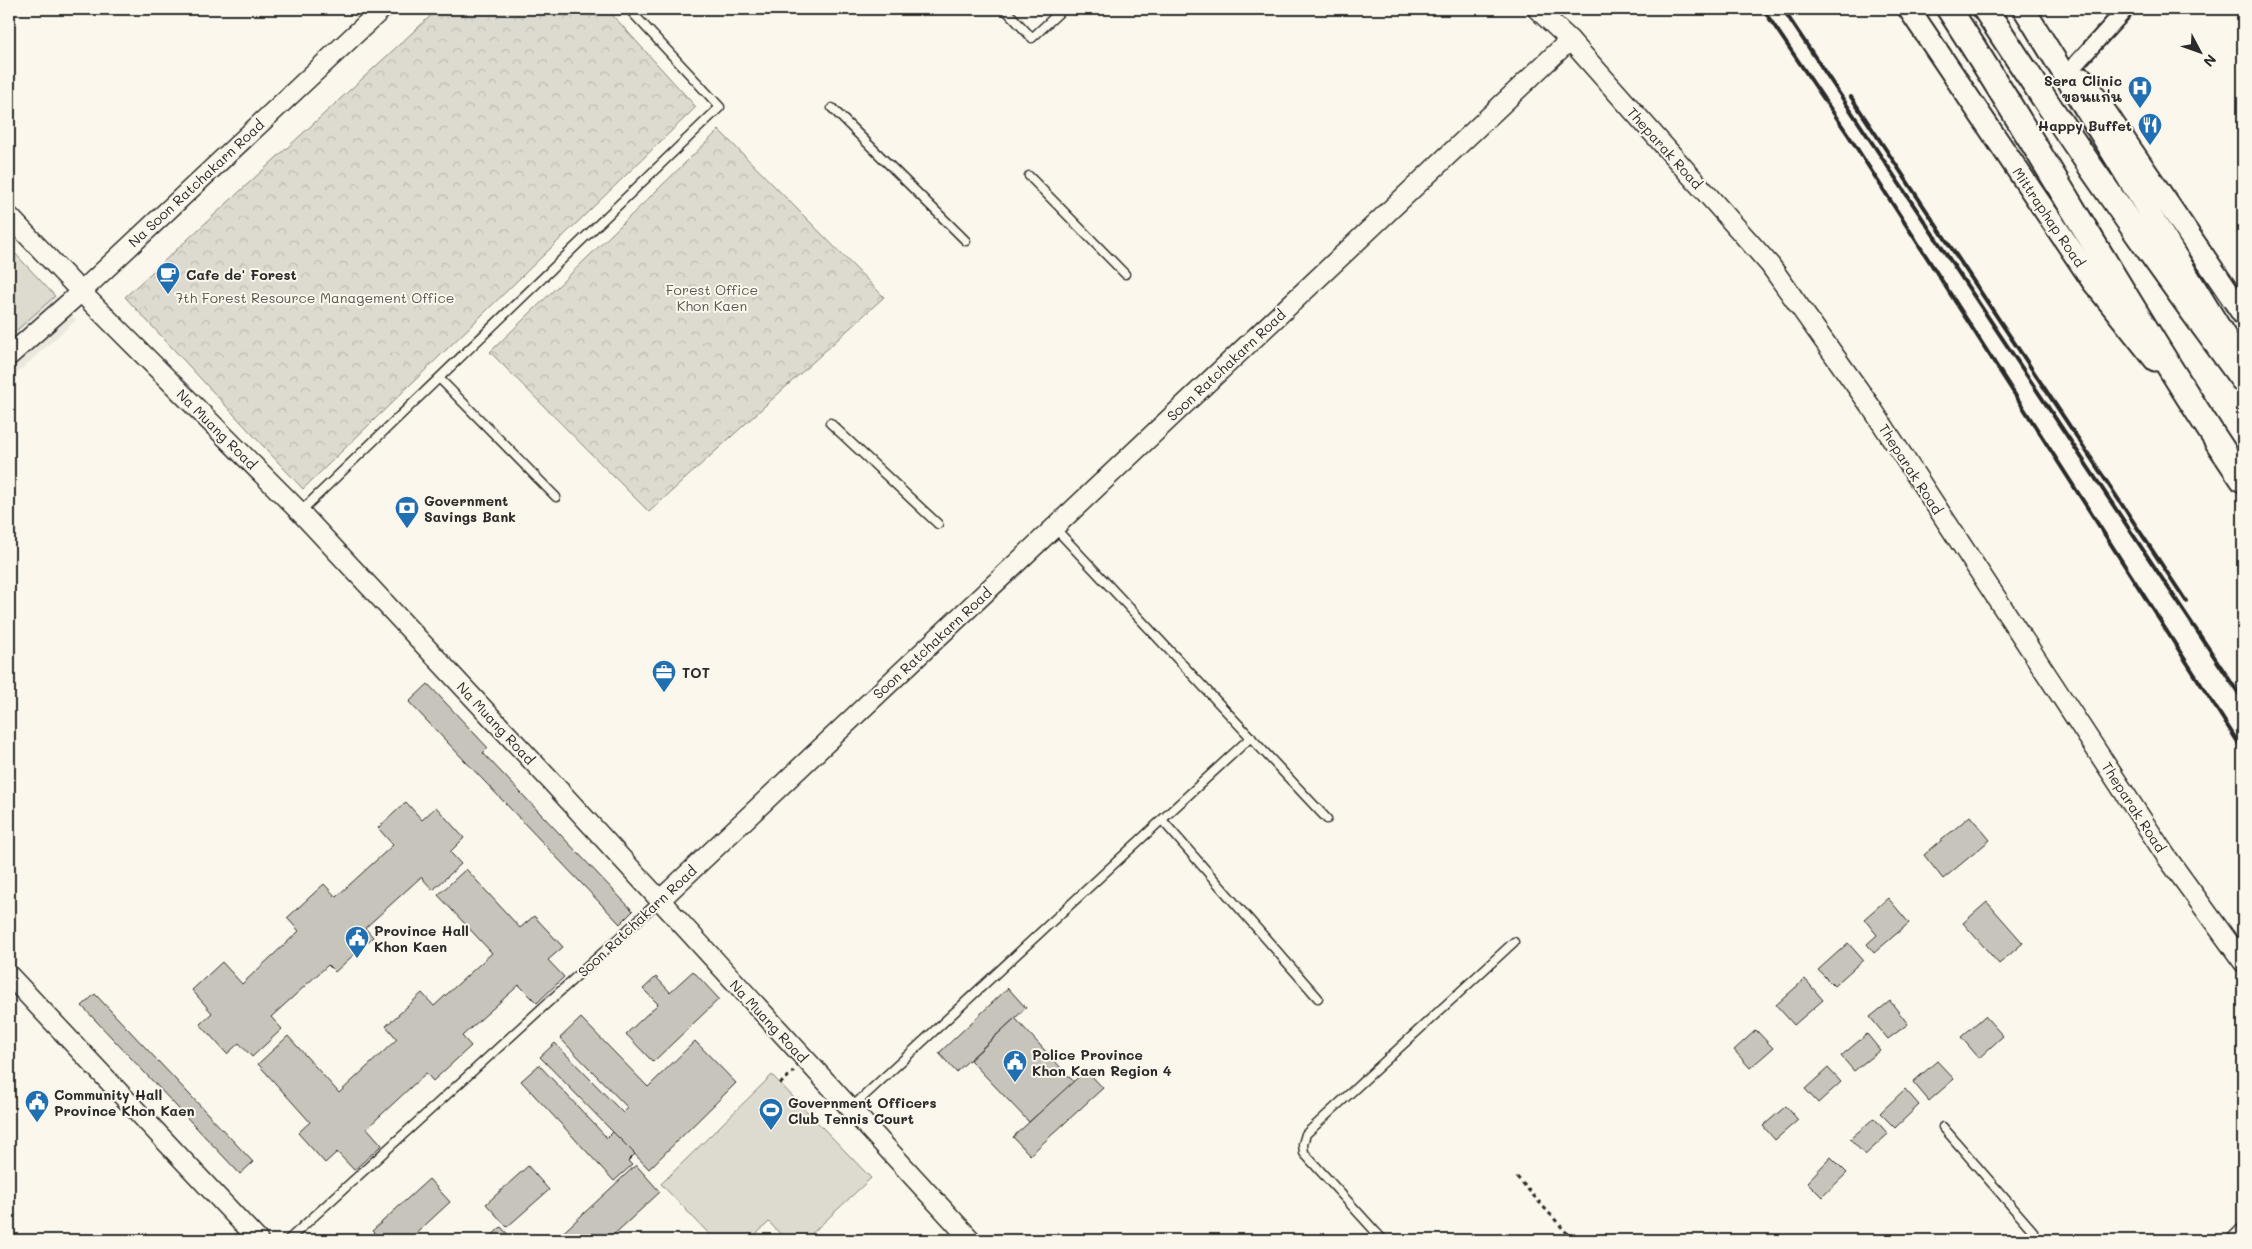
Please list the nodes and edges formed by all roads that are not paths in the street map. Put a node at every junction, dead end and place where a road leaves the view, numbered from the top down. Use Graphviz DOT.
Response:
graph roads {
  1 [pos="382,9"];
  2 [pos="629,9"];
  3 [pos="1005,9"];
  4 [pos="1063,9"];
  5 [pos="1537,9"];
  6 [pos="1908,9"];
  7 [pos="1949,9"];
  8 [pos="1985,9"];
  9 [pos="2024,9"];
  10 [pos="2028,9"];
  11 [pos="2126,9"];
  12 [pos="1570,40"];
  13 [pos="2074,66"];
  14 [pos="832,108"];
  15 [pos="1029,176"];
  16 [pos="9,216"];
  17 [pos="966,241"];
  18 [pos="1125,274"];
  19 [pos="81,292"];
  20 [pos="2241,303"];
  21 [pos="9,356"];
  22 [pos="2243,366"];
  23 [pos="440,379"];
  24 [pos="2243,380"];
  25 [pos="2200,416"];
  26 [pos="830,423"];
  27 [pos="2243,480"];
  28 [pos="556,497"];
  29 [pos="300,512"];
  30 [pos="938,524"];
  31 [pos="1054,527"];
  32 [pos="1250,737"];
  33 [pos="1327,819"];
  34 [pos="1162,820"];
  35 [pos="659,901"];
  36 [pos="1514,942"];
  37 [pos="2243,962"];
  38 [pos="9,975"];
  39 [pos="1318,998"];
  40 [pos="850,1109"];
  41 [pos="1944,1127"];
  42 [pos="2033,1231"];
  43 [pos="2243,1234"];
  44 [pos="258,1240"];
  45 [pos="288,1240"];
  46 [pos="971,1240"];
  47 [pos="1383,1240"];
  48 [pos="2237,1240"];
  1 -- 19 [label="street, Na Soon Ratchakarn Road"];
  2 -- 23 [label="lane"];
  3 -- 4 [label="lane"];
  5 -- 12 [label="street, Theparak Road"];
  6 -- 25 [label="main road, Mittraphap Road"];
  7 -- 25 [label="main road, Mittraphap Road"];
  8 -- 24 [label="main road"];
  9 -- 22 [label="main road"];
  10 -- 13 [label="main road"];
  11 -- 13 [label="street"];
  12 -- 31 [label="street, Soon Ratchakarn Road"];
  12 -- 37 [label="street, Theparak Road"];
  13 -- 20 [label="main road"];
  14 -- 17 [label="lane"];
  15 -- 18 [label="lane"];
  16 -- 19 [label="street, Na Muang Road"];
  19 -- 21 [label="street, Na Soon Ratchakarn Road"];
  19 -- 29 [label="street, Na Muang Road"];
  23 -- 28 [label="lane"];
  23 -- 29 [label="lane"];
  25 -- 27 [label="main road, Mittraphap Road"];
  26 -- 30 [label="lane"];
  29 -- 35 [label="street, Na Muang Road"];
  31 -- 32 [label="lane"];
  31 -- 35 [label="street, Soon Ratchakarn Road"];
  32 -- 33 [label="lane"];
  32 -- 34 [label="lane"];
  34 -- 39 [label="lane"];
  34 -- 40 [label="lane"];
  35 -- 40 [label="street, Na Muang Road"];
  35 -- 45 [label="lane, Soon Ratchakarn Road"];
  36 -- 47 [label="lane"];
  38 -- 44 [label="street"];
  40 -- 46 [label="street, Na Muang Road"];
  41 -- 42 [label="lane"];
  43 -- 48 [label="street"];
}
